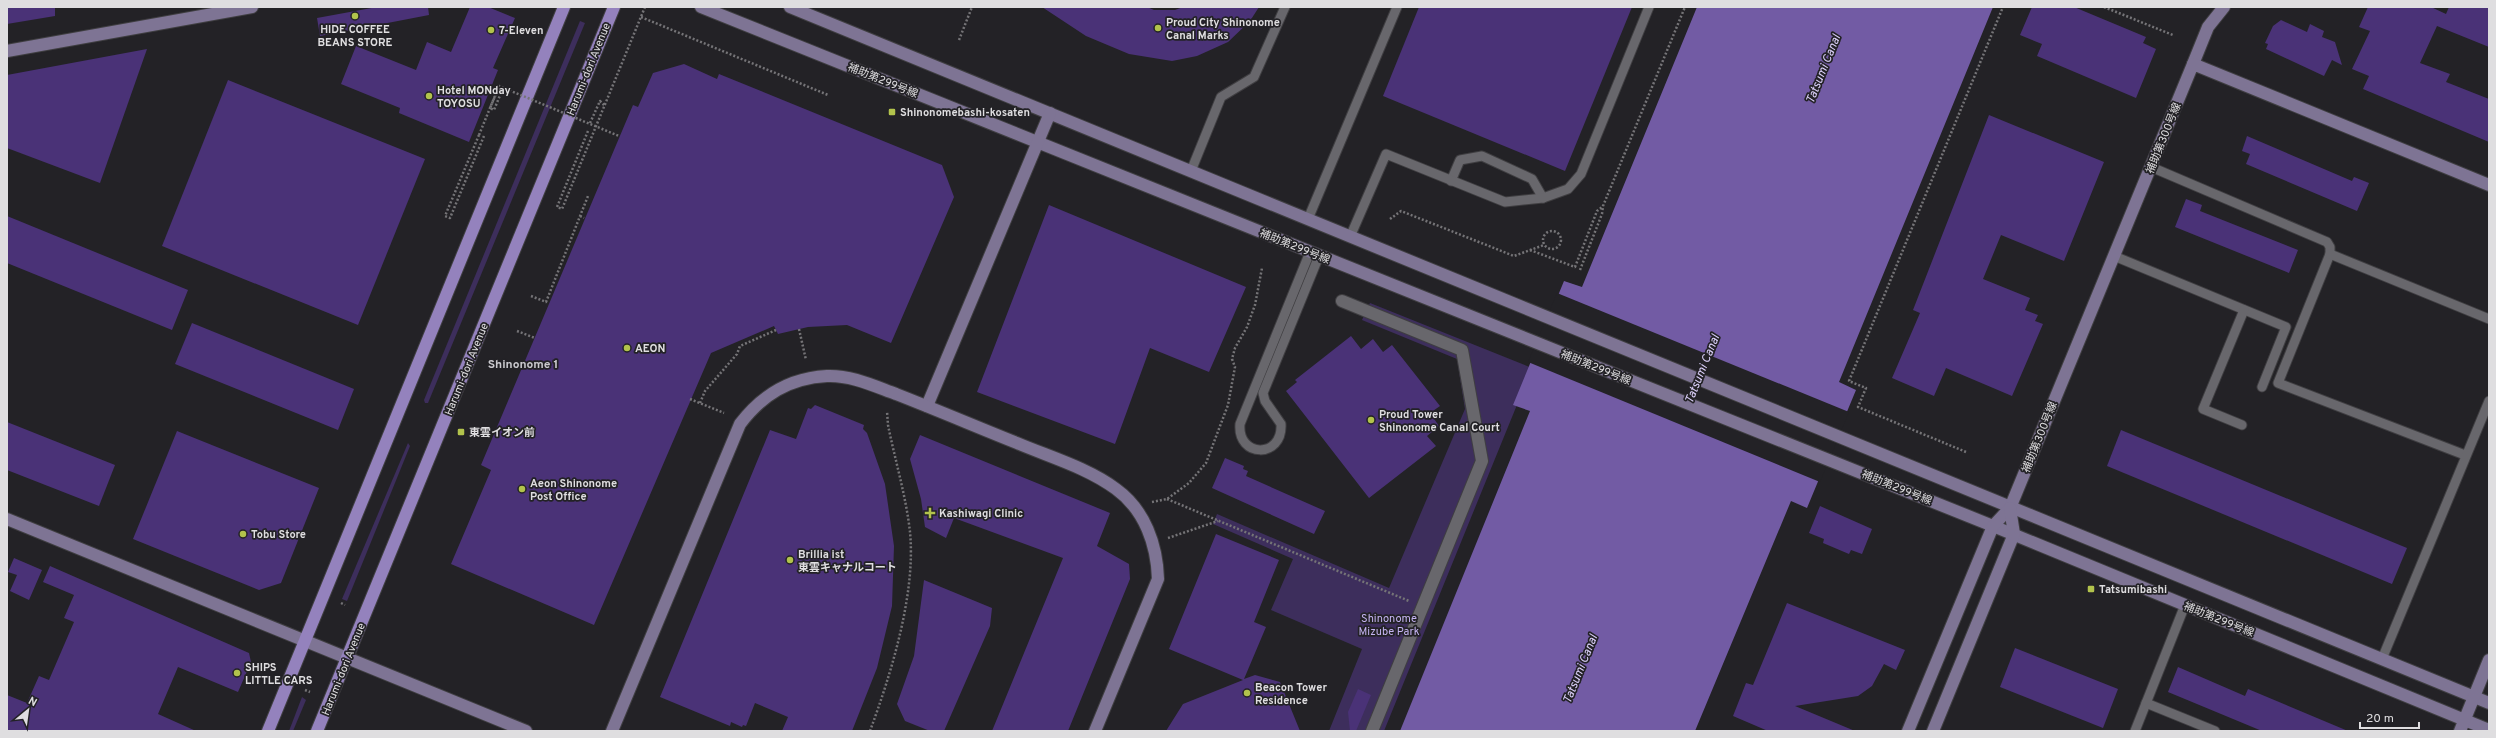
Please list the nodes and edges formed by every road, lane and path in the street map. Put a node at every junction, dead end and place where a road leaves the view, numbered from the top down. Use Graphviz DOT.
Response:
graph roads {
  1 [pos="252,7"];
  2 [pos="564,7"];
  3 [pos="614,7"];
  4 [pos="645,7"];
  5 [pos="701,7"];
  6 [pos="790,7"];
  7 [pos="972,7"];
  8 [pos="1285,7"];
  9 [pos="1397,7"];
  10 [pos="1649,7"];
  11 [pos="1685,7"];
  12 [pos="2003,7"];
  13 [pos="2104,7"];
  14 [pos="2224,7"];
  15 [pos="641,17"];
  16 [pos="2173,35"];
  17 [pos="959,40"];
  18 [pos="7,51"];
  19 [pos="2193,64"];
  20 [pos="499,87"];
  21 [pos="503,88"];
  22 [pos="828,95"];
  23 [pos="1050,113"];
  24 [pos="590,123"];
  25 [pos="596,125"];
  26 [pos="588,131"];
  27 [pos="484,136"];
  28 [pos="619,136"];
  29 [pos="1038,143"];
  30 [pos="2150,167"];
  31 [pos="1191,171"];
  32 [pos="1451,180"];
  33 [pos="2489,185"];
  34 [pos="588,196"];
  35 [pos="1543,198"];
  36 [pos="1603,206"];
  37 [pos="580,216"];
  38 [pos="584,218"];
  39 [pos="1308,219"];
  40 [pos="1390,220"];
  41 [pos="1350,237"];
  42 [pos="1544,245"];
  43 [pos="1530,250"];
  44 [pos="1315,254"];
  45 [pos="2330,254"];
  46 [pos="2114,256"];
  47 [pos="1262,268"];
  48 [pos="1580,270"];
  49 [pos="531,296"];
  50 [pos="1342,301"];
  51 [pos="2244,310"];
  52 [pos="2489,319"];
  53 [pos="799,329"];
  54 [pos="776,330"];
  55 [pos="517,331"];
  56 [pos="535,338"];
  57 [pos="806,360"];
  58 [pos="2262,387"];
  59 [pos="690,399"];
  60 [pos="2489,401"];
  61 [pos="700,403"];
  62 [pos="927,406"];
  63 [pos="887,411"];
  64 [pos="724,413"];
  65 [pos="2242,425"];
  66 [pos="1966,452"];
  67 [pos="2465,456"];
  68 [pos="1167,499"];
  69 [pos="1152,502"];
  70 [pos="2010,508"];
  71 [pos="7,519"];
  72 [pos="1219,521"];
  73 [pos="1993,526"];
  74 [pos="2014,534"];
  75 [pos="1168,538"];
  76 [pos="341,603"];
  77 [pos="345,605"];
  78 [pos="2185,605"];
  79 [pos="1422,606"];
  80 [pos="305,641"];
  81 [pos="348,658"];
  82 [pos="2382,659"];
  83 [pos="2489,660"];
  84 [pos="305,690"];
  85 [pos="310,692"];
  86 [pos="2474,697"];
  87 [pos="2146,703"];
  88 [pos="2489,703"];
  89 [pos="2462,726"];
  90 [pos="2489,730"];
  91 [pos="268,731"];
  92 [pos="317,731"];
  93 [pos="526,731"];
  94 [pos="612,731"];
  95 [pos="870,731"];
  96 [pos="1095,731"];
  97 [pos="1372,731"];
  98 [pos="1908,731"];
  99 [pos="1933,731"];
  100 [pos="2135,731"];
  101 [pos="2215,731"];
  1 -- 18 [label="street"];
  2 -- 80 [label="main road"];
  3 -- 81 [label="main road, Harumi-dori Avenue"];
  4 -- 15 [label="path"];
  5 -- 29 [label="street, 補助第299号線"];
  6 -- 23 [label="street"];
  7 -- 17 [label="path"];
  8 -- 31 [label="lane"];
  9 -- 39 [label="lane"];
  10 -- 35 [label="lane"];
  11 -- 36 [label="path"];
  12 -- 66 [label="path"];
  13 -- 16 [label="path"];
  14 -- 19 [label="street, 補助第300号線"];
  15 -- 22 [label="path"];
  15 -- 25 [label="path"];
  19 -- 30 [label="street, 補助第300号線"];
  19 -- 33 [label="street"];
  20 -- 21 [label="path"];
  21 -- 24 [label="path, bridge"];
  21 -- 27 [label="path, bridge"];
  23 -- 29 [label="street"];
  23 -- 31 [label="street"];
  24 -- 25 [label="path, bridge"];
  24 -- 25 [label="path"];
  25 -- 26 [label="path"];
  25 -- 28 [label="path, bridge"];
  29 -- 44 [label="street, 補助第299号線"];
  29 -- 62 [label="street"];
  30 -- 45 [label="lane"];
  30 -- 46 [label="street, 補助第300号線"];
  31 -- 39 [label="street"];
  32 -- 35 [label="lane"];
  32 -- 35 [label="lane"];
  32 -- 41 [label="lane"];
  34 -- 37 [label="path"];
  36 -- 43 [label="path"];
  36 -- 48 [label="path"];
  37 -- 38 [label="path"];
  37 -- 49 [label="path"];
  39 -- 41 [label="street"];
  40 -- 43 [label="path"];
  41 -- 70 [label="street"];
  42 -- 42 [label="path"];
  42 -- 43 [label="path"];
  44 -- 44 [label="lane"];
  44 -- 73 [label="street, 補助第299号線"];
  45 -- 52 [label="lane"];
  45 -- 67 [label="lane"];
  46 -- 51 [label="lane"];
  46 -- 70 [label="street, 補助第300号線"];
  47 -- 68 [label="path"];
  50 -- 79 [label="street"];
  51 -- 58 [label="lane"];
  51 -- 65 [label="lane"];
  53 -- 57 [label="path"];
  54 -- 61 [label="path"];
  55 -- 56 [label="path"];
  59 -- 61 [label="path"];
  60 -- 67 [label="lane"];
  61 -- 64 [label="path"];
  62 -- 94 [label="street"];
  62 -- 96 [label="street"];
  63 -- 95 [label="path"];
  67 -- 82 [label="lane"];
  68 -- 69 [label="path"];
  68 -- 72 [label="path"];
  70 -- 73 [label="street"];
  70 -- 74 [label="street"];
  70 -- 82 [label="street"];
  71 -- 80 [label="street"];
  72 -- 75 [label="path"];
  72 -- 79 [label="path"];
  73 -- 74 [label="street, 補助第299号線"];
  73 -- 98 [label="street"];
  74 -- 78 [label="street, 補助第299号線"];
  74 -- 99 [label="street"];
  76 -- 77 [label="path"];
  78 -- 87 [label="lane"];
  78 -- 89 [label="street, 補助第299号線"];
  79 -- 97 [label="street"];
  80 -- 81 [label="street"];
  80 -- 91 [label="main road"];
  81 -- 92 [label="main road, Harumi-dori Avenue"];
  81 -- 93 [label="street"];
  82 -- 86 [label="street"];
  83 -- 86 [label="street"];
  84 -- 85 [label="path"];
  86 -- 88 [label="street"];
  86 -- 89 [label="street"];
  87 -- 100 [label="lane"];
  87 -- 101 [label="lane"];
  89 -- 90 [label="street, 補助第299号線"];
}
